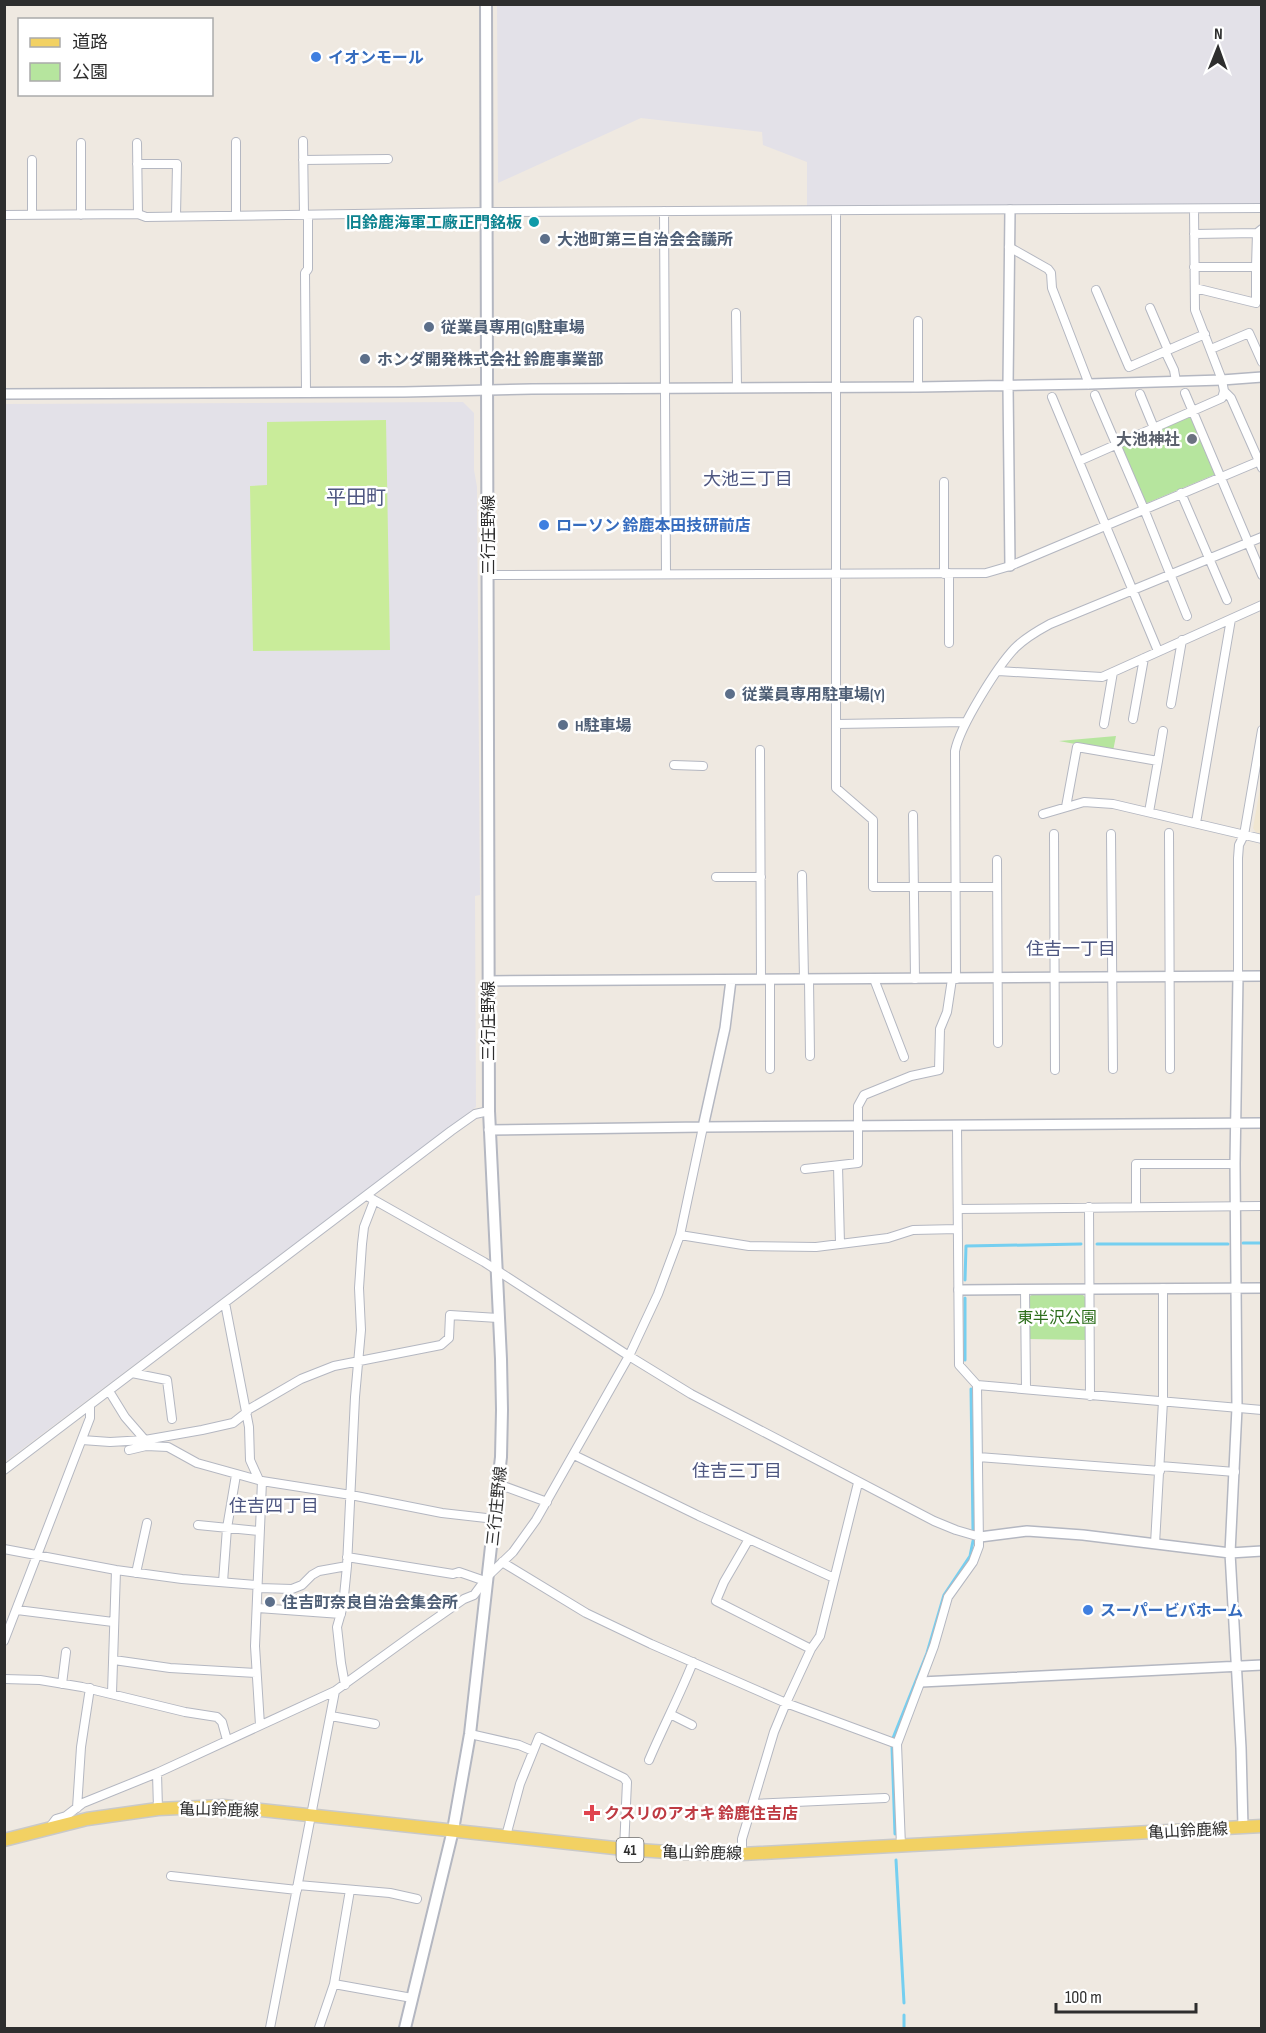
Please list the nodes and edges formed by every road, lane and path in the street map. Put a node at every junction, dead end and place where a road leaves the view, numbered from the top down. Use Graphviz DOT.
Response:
graph roads {
  1 [pos="486,4"];
  2 [pos="303,141"];
  3 [pos="236,142"];
  4 [pos="81,143"];
  5 [pos="137,143"];
  6 [pos="388,159"];
  7 [pos="32,160"];
  8 [pos="303,160"];
  9 [pos="137,164"];
  10 [pos="1262,208"];
  11 [pos="1194,209"];
  12 [pos="1010,210"];
  13 [pos="664,211"];
  14 [pos="836,211"];
  15 [pos="487,212"];
  16 [pos="138,214"];
  17 [pos="4,215"];
  18 [pos="32,215"];
  19 [pos="81,215"];
  20 [pos="236,215"];
  21 [pos="306,215"];
  22 [pos="176,216"];
  23 [pos="1259,231"];
  24 [pos="1194,234"];
  25 [pos="1009,247"];
  26 [pos="1194,267"];
  27 [pos="1256,267"];
  28 [pos="1195,288"];
  29 [pos="1096,290"];
  30 [pos="1259,304"];
  31 [pos="1150,308"];
  32 [pos="736,313"];
  33 [pos="918,321"];
  34 [pos="1205,334"];
  35 [pos="1211,348"];
  36 [pos="1167,351"];
  37 [pos="1262,362"];
  38 [pos="1262,377"];
  39 [pos="1222,380"];
  40 [pos="1176,381"];
  41 [pos="1089,384"];
  42 [pos="1008,386"];
  43 [pos="836,387"];
  44 [pos="918,387"];
  45 [pos="666,388"];
  46 [pos="737,388"];
  47 [pos="486,389"];
  48 [pos="1224,391"];
  49 [pos="306,392"];
  50 [pos="1185,393"];
  51 [pos="4,394"];
  52 [pos="1140,394"];
  53 [pos="1095,395"];
  54 [pos="1052,397"];
  55 [pos="1193,411"];
  56 [pos="1154,428"];
  57 [pos="1116,445"];
  58 [pos="1079,461"];
  59 [pos="1260,463"];
  60 [pos="1220,477"];
  61 [pos="944,482"];
  62 [pos="1181,493"];
  63 [pos="1144,509"];
  64 [pos="1104,526"];
  65 [pos="1262,537"];
  66 [pos="1247,542"];
  67 [pos="1208,559"];
  68 [pos="1010,566"];
  69 [pos="666,574"];
  70 [pos="837,574"];
  71 [pos="946,574"];
  72 [pos="1169,574"];
  73 [pos="488,575"];
  74 [pos="1262,575"];
  75 [pos="1132,591"];
  76 [pos="1227,600"];
  77 [pos="1262,604"];
  78 [pos="1187,616"];
  79 [pos="1231,619"];
  80 [pos="1182,640"];
  81 [pos="949,643"];
  82 [pos="1158,651"];
  83 [pos="1144,658"];
  84 [pos="998,671"];
  85 [pos="1113,672"];
  86 [pos="1171,704"];
  87 [pos="1133,719"];
  88 [pos="966,723"];
  89 [pos="836,724"];
  90 [pos="1104,724"];
  91 [pos="1262,730"];
  92 [pos="1163,731"];
  93 [pos="760,750"];
  94 [pos="1158,761"];
  95 [pos="674,765"];
  96 [pos="703,766"];
  97 [pos="1066,807"];
  98 [pos="1149,812"];
  99 [pos="1043,814"];
  100 [pos="913,815"];
  101 [pos="1196,824"];
  102 [pos="1169,833"];
  103 [pos="1054,834"];
  104 [pos="1111,834"];
  105 [pos="1244,835"];
  106 [pos="1262,839"];
  107 [pos="997,860"];
  108 [pos="802,874"];
  109 [pos="716,877"];
  110 [pos="761,877"];
  111 [pos="914,887"];
  112 [pos="955,887"];
  113 [pos="997,887"];
  114 [pos="1238,976"];
  115 [pos="1262,976"];
  116 [pos="1054,977"];
  117 [pos="1112,977"];
  118 [pos="1170,977"];
  119 [pos="998,978"];
  120 [pos="766,979"];
  121 [pos="874,979"];
  122 [pos="915,979"];
  123 [pos="954,979"];
  124 [pos="731,980"];
  125 [pos="806,980"];
  126 [pos="488,981"];
  127 [pos="998,1043"];
  128 [pos="810,1056"];
  129 [pos="904,1057"];
  130 [pos="1113,1069"];
  131 [pos="1170,1069"];
  132 [pos="770,1070"];
  133 [pos="1055,1070"];
  134 [pos="489,1111"];
  135 [pos="1237,1123"];
  136 [pos="1262,1123"];
  137 [pos="957,1125"];
  138 [pos="858,1126"];
  139 [pos="703,1127"];
  140 [pos="489,1130"];
  141 [pos="1235,1164"];
  142 [pos="838,1166"];
  143 [pos="805,1169"];
  144 [pos="370,1198"];
  145 [pos="1236,1206"];
  146 [pos="1262,1206"];
  147 [pos="1089,1207"];
  148 [pos="1136,1207"];
  149 [pos="958,1209"];
  150 [pos="958,1229"];
  151 [pos="680,1234"];
  152 [pos="840,1244"];
  153 [pos="496,1270"];
  154 [pos="1162,1288"];
  155 [pos="1237,1288"];
  156 [pos="1262,1288"];
  157 [pos="1025,1289"];
  158 [pos="1089,1289"];
  159 [pos="959,1290"];
  160 [pos="225,1303"];
  161 [pos="498,1318"];
  162 [pos="629,1356"];
  163 [pos="359,1361"];
  164 [pos="132,1373"];
  165 [pos="977,1385"];
  166 [pos="1026,1389"];
  167 [pos="109,1391"];
  168 [pos="1090,1395"];
  169 [pos="1163,1401"];
  170 [pos="90,1406"];
  171 [pos="1237,1408"];
  172 [pos="1262,1410"];
  173 [pos="247,1412"];
  174 [pos="172,1419"];
  175 [pos="81,1440"];
  176 [pos="145,1443"];
  177 [pos="129,1450"];
  178 [pos="574,1455"];
  179 [pos="978,1457"];
  180 [pos="1160,1469"];
  181 [pos="4,1470"];
  182 [pos="1234,1472"];
  183 [pos="236,1475"];
  184 [pos="261,1480"];
  185 [pos="858,1483"];
  186 [pos="498,1484"];
  187 [pos="351,1495"];
  188 [pos="548,1502"];
  189 [pos="495,1519"];
  190 [pos="147,1523"];
  191 [pos="198,1525"];
  192 [pos="227,1528"];
  193 [pos="259,1532"];
  194 [pos="980,1537"];
  195 [pos="749,1539"];
  196 [pos="1155,1544"];
  197 [pos="4,1549"];
  198 [pos="1262,1551"];
  199 [pos="1230,1553"];
  200 [pos="38,1556"];
  201 [pos="347,1557"];
  202 [pos="502,1562"];
  203 [pos="347,1566"];
  204 [pos="116,1570"];
  205 [pos="136,1573"];
  206 [pos="834,1578"];
  207 [pos="487,1579"];
  208 [pos="223,1582"];
  209 [pos="258,1587"];
  210 [pos="258,1608"];
  211 [pos="17,1610"];
  212 [pos="341,1614"];
  213 [pos="113,1622"];
  214 [pos="4,1641"];
  215 [pos="811,1649"];
  216 [pos="66,1652"];
  217 [pos="114,1660"];
  218 [pos="693,1662"];
  219 [pos="1262,1665"];
  220 [pos="1236,1666"];
  221 [pos="256,1673"];
  222 [pos="4,1679"];
  223 [pos="921,1682"];
  224 [pos="62,1684"];
  225 [pos="345,1685"];
  226 [pos="90,1688"];
  227 [pos="335,1691"];
  228 [pos="112,1694"];
  229 [pos="786,1703"];
  230 [pos="670,1714"];
  231 [pos="332,1716"];
  232 [pos="375,1724"];
  233 [pos="260,1725"];
  234 [pos="692,1725"];
  235 [pos="470,1734"];
  236 [pos="227,1740"];
  237 [pos="897,1744"];
  238 [pos="533,1751"];
  239 [pos="649,1760"];
  240 [pos="157,1773"];
  241 [pos="885,1798"];
  242 [pos="753,1804"];
  243 [pos="77,1808"];
  244 [pos="158,1809"];
  245 [pos="312,1815"];
  246 [pos="1262,1826"];
  247 [pos="1243,1827"];
  248 [pos="49,1828"];
  249 [pos="453,1830"];
  250 [pos="506,1836"];
  251 [pos="4,1840"];
  252 [pos="901,1846"];
  253 [pos="624,1849"];
  254 [pos="742,1854"];
  255 [pos="171,1876"];
  256 [pos="297,1888"];
  257 [pos="350,1890"];
  258 [pos="417,1899"];
  259 [pos="334,1984"];
  260 [pos="412,1998"];
  261 [pos="270,2028"];
  262 [pos="320,2028"];
  263 [pos="405,2028"];
  1 -- 15 [label="main road, 三行庄野線"];
  2 -- 8 [label="street"];
  3 -- 20 [label="street"];
  4 -- 19 [label="street"];
  5 -- 9 [label="street"];
  6 -- 8 [label="street"];
  7 -- 18 [label="street"];
  8 -- 21 [label="street"];
  9 -- 16 [label="street"];
  9 -- 22 [label="street"];
  10 -- 11 [label="street"];
  11 -- 12 [label="street"];
  11 -- 24 [label="street"];
  12 -- 14 [label="street"];
  12 -- 25 [label="street"];
  13 -- 14 [label="street"];
  13 -- 15 [label="street"];
  13 -- 45 [label="street"];
  14 -- 43 [label="street"];
  15 -- 21 [label="street"];
  15 -- 47 [label="main road, 三行庄野線"];
  16 -- 19 [label="street"];
  16 -- 22 [label="street"];
  17 -- 18 [label="street"];
  18 -- 19 [label="street"];
  20 -- 21 [label="street"];
  20 -- 22 [label="street"];
  21 -- 49 [label="street"];
  23 -- 24 [label="street"];
  23 -- 27 [label="street"];
  24 -- 26 [label="street"];
  25 -- 41 [label="street"];
  25 -- 42 [label="street"];
  26 -- 27 [label="street"];
  26 -- 28 [label="street"];
  27 -- 30 [label="street"];
  28 -- 30 [label="street"];
  28 -- 34 [label="street"];
  29 -- 36 [label="street"];
  31 -- 36 [label="street"];
  32 -- 46 [label="street"];
  33 -- 44 [label="street"];
  34 -- 35 [label="street"];
  34 -- 36 [label="street"];
  35 -- 37 [label="street"];
  35 -- 39 [label="street"];
  36 -- 40 [label="street"];
  38 -- 39 [label="street"];
  39 -- 40 [label="street"];
  39 -- 48 [label="street"];
  40 -- 41 [label="street"];
  41 -- 42 [label="street"];
  42 -- 44 [label="street"];
  42 -- 68 [label="street"];
  43 -- 44 [label="street"];
  43 -- 46 [label="street"];
  43 -- 70 [label="street"];
  45 -- 46 [label="street"];
  45 -- 47 [label="street"];
  45 -- 69 [label="street"];
  47 -- 49 [label="street"];
  47 -- 73 [label="main road, 三行庄野線"];
  48 -- 55 [label="street"];
  48 -- 59 [label="street"];
  49 -- 51 [label="street"];
  50 -- 55 [label="street"];
  52 -- 56 [label="street"];
  53 -- 57 [label="street"];
  54 -- 58 [label="street"];
  55 -- 56 [label="street"];
  55 -- 60 [label="street"];
  56 -- 57 [label="street"];
  57 -- 58 [label="street"];
  57 -- 63 [label="street"];
  58 -- 64 [label="street"];
  59 -- 60 [label="street"];
  60 -- 62 [label="street"];
  60 -- 66 [label="street"];
  61 -- 71 [label="street"];
  62 -- 63 [label="street"];
  62 -- 67 [label="street"];
  63 -- 64 [label="street"];
  63 -- 72 [label="street"];
  64 -- 68 [label="street"];
  64 -- 75 [label="street"];
  65 -- 66 [label="street"];
  66 -- 67 [label="street"];
  66 -- 74 [label="street"];
  67 -- 72 [label="street"];
  67 -- 76 [label="street"];
  68 -- 71 [label="street"];
  69 -- 70 [label="street"];
  69 -- 73 [label="street"];
  70 -- 71 [label="street"];
  70 -- 89 [label="street"];
  71 -- 81 [label="street"];
  72 -- 75 [label="street"];
  72 -- 78 [label="street"];
  73 -- 126 [label="main road, 三行庄野線"];
  75 -- 82 [label="street"];
  75 -- 84 [label="street"];
  77 -- 79 [label="street"];
  79 -- 80 [label="street"];
  79 -- 101 [label="street"];
  80 -- 82 [label="street"];
  80 -- 86 [label="street"];
  82 -- 83 [label="street"];
  83 -- 85 [label="street"];
  83 -- 87 [label="street"];
  84 -- 85 [label="street"];
  84 -- 88 [label="street"];
  85 -- 90 [label="street"];
  88 -- 89 [label="street"];
  88 -- 112 [label="street"];
  89 -- 111 [label="street"];
  91 -- 105 [label="street"];
  92 -- 94 [label="street"];
  93 -- 110 [label="street"];
  94 -- 97 [label="street"];
  94 -- 98 [label="street"];
  95 -- 96 [label="street"];
  97 -- 98 [label="street"];
  97 -- 99 [label="street"];
  98 -- 101 [label="street"];
  100 -- 111 [label="street"];
  101 -- 105 [label="street"];
  102 -- 118 [label="street"];
  103 -- 116 [label="street"];
  104 -- 117 [label="street"];
  105 -- 106 [label="street"];
  105 -- 114 [label="street"];
  107 -- 113 [label="street"];
  108 -- 125 [label="street"];
  109 -- 110 [label="street"];
  110 -- 120 [label="street"];
  111 -- 112 [label="street"];
  111 -- 122 [label="street"];
  112 -- 113 [label="street"];
  112 -- 123 [label="street"];
  113 -- 119 [label="street"];
  114 -- 115 [label="street"];
  114 -- 118 [label="street"];
  114 -- 135 [label="street"];
  116 -- 117 [label="street"];
  116 -- 119 [label="street"];
  116 -- 133 [label="street"];
  117 -- 118 [label="street"];
  117 -- 130 [label="street"];
  118 -- 131 [label="street"];
  119 -- 123 [label="street"];
  119 -- 127 [label="street"];
  120 -- 124 [label="street"];
  120 -- 125 [label="street"];
  120 -- 132 [label="street"];
  121 -- 122 [label="street"];
  121 -- 125 [label="street"];
  121 -- 129 [label="street"];
  122 -- 123 [label="street"];
  123 -- 138 [label="street"];
  124 -- 126 [label="street"];
  124 -- 139 [label="street"];
  125 -- 128 [label="street"];
  126 -- 134 [label="main road, 三行庄野線"];
  134 -- 140 [label="main road, 三行庄野線"];
  134 -- 144 [label="street"];
  135 -- 136 [label="street"];
  135 -- 137 [label="street"];
  135 -- 141 [label="street"];
  137 -- 138 [label="street"];
  137 -- 149 [label="street"];
  138 -- 139 [label="street"];
  138 -- 142 [label="street"];
  139 -- 140 [label="street"];
  139 -- 151 [label="street"];
  140 -- 153 [label="main road, 三行庄野線"];
  141 -- 145 [label="street"];
  141 -- 148 [label="street"];
  142 -- 143 [label="street"];
  142 -- 152 [label="street"];
  144 -- 153 [label="street"];
  144 -- 160 [label="street"];
  144 -- 163 [label="street"];
  145 -- 146 [label="street"];
  145 -- 148 [label="street"];
  145 -- 155 [label="street"];
  147 -- 148 [label="street"];
  147 -- 149 [label="street"];
  147 -- 158 [label="street"];
  149 -- 150 [label="street"];
  150 -- 152 [label="street"];
  150 -- 159 [label="street"];
  151 -- 152 [label="street"];
  151 -- 162 [label="street"];
  153 -- 161 [label="main road, 三行庄野線"];
  153 -- 162 [label="street"];
  154 -- 155 [label="street"];
  154 -- 158 [label="street"];
  154 -- 169 [label="street"];
  155 -- 156 [label="street"];
  155 -- 171 [label="street"];
  157 -- 158 [label="street"];
  157 -- 159 [label="street"];
  157 -- 166 [label="street"];
  158 -- 168 [label="street"];
  159 -- 165 [label="street"];
  160 -- 164 [label="street"];
  160 -- 173 [label="street"];
  161 -- 163 [label="street"];
  161 -- 186 [label="main road, 三行庄野線"];
  162 -- 178 [label="street"];
  162 -- 185 [label="street"];
  163 -- 173 [label="street"];
  163 -- 187 [label="street"];
  164 -- 167 [label="street"];
  164 -- 174 [label="street"];
  165 -- 166 [label="street"];
  165 -- 179 [label="street"];
  166 -- 168 [label="street"];
  167 -- 170 [label="street"];
  167 -- 176 [label="street"];
  168 -- 169 [label="street"];
  169 -- 171 [label="street"];
  169 -- 180 [label="street"];
  170 -- 175 [label="street"];
  170 -- 181 [label="street"];
  171 -- 172 [label="street"];
  171 -- 182 [label="street"];
  173 -- 176 [label="street"];
  173 -- 184 [label="street"];
  175 -- 176 [label="street"];
  175 -- 200 [label="street"];
  176 -- 177 [label="street"];
  176 -- 183 [label="street"];
  178 -- 188 [label="street"];
  178 -- 195 [label="street"];
  179 -- 180 [label="street"];
  179 -- 194 [label="street"];
  180 -- 182 [label="street"];
  180 -- 196 [label="street"];
  182 -- 199 [label="street"];
  183 -- 184 [label="street"];
  183 -- 192 [label="street"];
  184 -- 187 [label="street"];
  184 -- 193 [label="street"];
  185 -- 194 [label="street"];
  185 -- 206 [label="street"];
  186 -- 188 [label="street"];
  186 -- 189 [label="main road, 三行庄野線"];
  187 -- 189 [label="street"];
  187 -- 201 [label="street"];
  188 -- 202 [label="street"];
  189 -- 207 [label="main road, 三行庄野線"];
  190 -- 205 [label="street"];
  191 -- 192 [label="street"];
  192 -- 193 [label="street"];
  192 -- 208 [label="street"];
  193 -- 209 [label="street"];
  194 -- 196 [label="street"];
  194 -- 223 [label="street"];
  195 -- 206 [label="street"];
  195 -- 215 [label="street"];
  196 -- 199 [label="street"];
  197 -- 200 [label="street"];
  198 -- 199 [label="street"];
  199 -- 220 [label="street"];
  200 -- 204 [label="street"];
  200 -- 211 [label="street"];
  201 -- 203 [label="street"];
  201 -- 207 [label="street"];
  202 -- 207 [label="street"];
  202 -- 218 [label="street"];
  203 -- 209 [label="street"];
  203 -- 212 [label="street"];
  204 -- 205 [label="street"];
  204 -- 213 [label="street"];
  205 -- 208 [label="street"];
  206 -- 215 [label="street"];
  207 -- 225 [label="street"];
  207 -- 235 [label="main road, 三行庄野線"];
  208 -- 209 [label="street"];
  209 -- 210 [label="street"];
  210 -- 212 [label="street"];
  210 -- 221 [label="street"];
  211 -- 213 [label="street"];
  211 -- 214 [label="street"];
  212 -- 225 [label="street"];
  213 -- 217 [label="street"];
  215 -- 229 [label="street"];
  216 -- 224 [label="street"];
  217 -- 221 [label="street"];
  217 -- 228 [label="street"];
  218 -- 229 [label="street"];
  218 -- 230 [label="street"];
  219 -- 220 [label="street"];
  220 -- 223 [label="street"];
  220 -- 247 [label="street"];
  221 -- 233 [label="street"];
  222 -- 224 [label="street"];
  223 -- 237 [label="street"];
  224 -- 226 [label="street"];
  225 -- 227 [label="street"];
  226 -- 228 [label="street"];
  226 -- 243 [label="street"];
  227 -- 231 [label="street"];
  227 -- 233 [label="street"];
  228 -- 236 [label="street"];
  229 -- 237 [label="street"];
  229 -- 242 [label="street"];
  230 -- 234 [label="street"];
  230 -- 239 [label="street"];
  231 -- 232 [label="street"];
  231 -- 245 [label="street"];
  233 -- 236 [label="street"];
  235 -- 238 [label="street"];
  235 -- 249 [label="main road, 三行庄野線"];
  236 -- 240 [label="street"];
  237 -- 252 [label="street"];
  238 -- 250 [label="street"];
  238 -- 253 [label="street"];
  240 -- 243 [label="street"];
  240 -- 244 [label="street"];
  241 -- 242 [label="street"];
  242 -- 254 [label="street"];
  243 -- 248 [label="street"];
  244 -- 245 [label="main road, 亀山鈴鹿線 / 41"];
  244 -- 248 [label="main road, 亀山鈴鹿線 / 41"];
  245 -- 249 [label="main road, 亀山鈴鹿線 / 41"];
  245 -- 256 [label="street"];
  246 -- 247 [label="main road, 亀山鈴鹿線 / 41"];
  247 -- 252 [label="main road, 亀山鈴鹿線 / 41"];
  248 -- 251 [label="main road, 亀山鈴鹿線 / 41"];
  249 -- 250 [label="main road, 亀山鈴鹿線 / 41"];
  249 -- 260 [label="main road, 三行庄野線"];
  250 -- 253 [label="main road, 亀山鈴鹿線 / 41"];
  252 -- 254 [label="main road, 亀山鈴鹿線 / 41"];
  253 -- 254 [label="main road, 亀山鈴鹿線 / 41"];
  255 -- 256 [label="street"];
  256 -- 257 [label="street"];
  256 -- 261 [label="street"];
  257 -- 258 [label="street"];
  257 -- 259 [label="street"];
  259 -- 260 [label="street"];
  259 -- 262 [label="street"];
  260 -- 263 [label="main road, 三行庄野線"];
}
